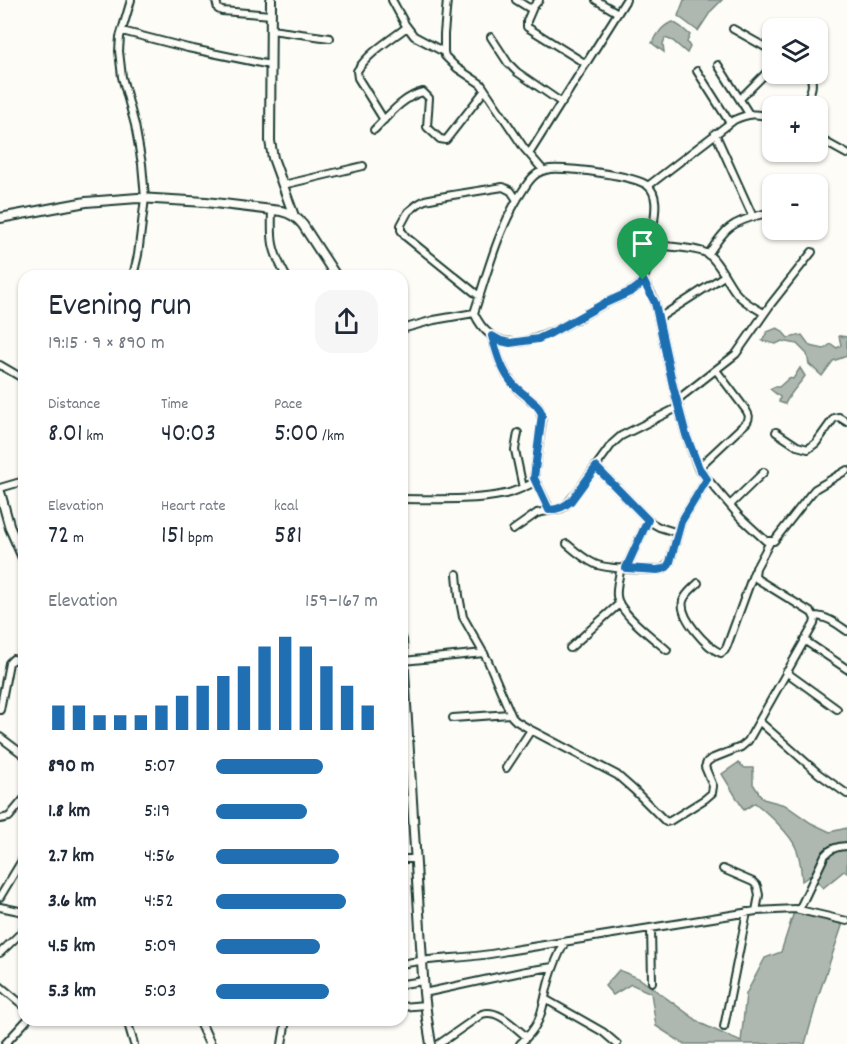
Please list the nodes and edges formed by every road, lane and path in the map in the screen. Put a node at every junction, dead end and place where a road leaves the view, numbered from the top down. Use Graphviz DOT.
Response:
graph roads {
  1 [pos="131,0"];
  2 [pos="271,0"];
  3 [pos="392,0"];
  4 [pos="447,0"];
  5 [pos="516,0"];
  6 [pos="539,0"];
  7 [pos="596,0"];
  8 [pos="626,0"];
  9 [pos="216,1"];
  10 [pos="533,7"];
  11 [pos="618,13"];
  12 [pos="271,15"];
  13 [pos="407,27"];
  14 [pos="733,29"];
  15 [pos="271,30"];
  16 [pos="122,31"];
  17 [pos="491,37"];
  18 [pos="330,38"];
  19 [pos="762,45"];
  20 [pos="444,52"];
  21 [pos="586,64"];
  22 [pos="270,65"];
  23 [pos="718,65"];
  24 [pos="697,71"];
  25 [pos="762,77"];
  26 [pos="485,90"];
  27 [pos="740,99"];
  28 [pos="562,103"];
  29 [pos="749,114"];
  30 [pos="762,115"];
  31 [pos="384,120"];
  32 [pos="730,123"];
  33 [pos="374,130"];
  34 [pos="715,134"];
  35 [pos="828,144"];
  36 [pos="529,154"];
  37 [pos="847,154"];
  38 [pos="363,166"];
  39 [pos="543,170"];
  40 [pos="283,185"];
  41 [pos="648,186"];
  42 [pos="145,198"];
  43 [pos="517,200"];
  44 [pos="272,210"];
  45 [pos="762,214"];
  46 [pos="294,216"];
  47 [pos="753,216"];
  48 [pos="0,218"];
  49 [pos="650,244"];
  50 [pos="812,252"];
  51 [pos="708,255"];
  52 [pos="134,270"];
  53 [pos="283,270"];
  54 [pos="332,270"];
  55 [pos="724,276"];
  56 [pos="643,280"];
  57 [pos="479,296"];
  58 [pos="474,313"];
  59 [pos="764,313"];
  60 [pos="659,318"];
  61 [pos="408,328"];
  62 [pos="492,336"];
  63 [pos="0,365"];
  64 [pos="716,370"];
  65 [pos="18,376"];
  66 [pos="678,403"];
  67 [pos="847,422"];
  68 [pos="776,432"];
  69 [pos="518,433"];
  70 [pos="596,467"];
  71 [pos="699,468"];
  72 [pos="847,470"];
  73 [pos="764,472"];
  74 [pos="707,479"];
  75 [pos="535,482"];
  76 [pos="18,483"];
  77 [pos="523,488"];
  78 [pos="0,490"];
  79 [pos="408,499"];
  80 [pos="730,505"];
  81 [pos="2,507"];
  82 [pos="549,510"];
  83 [pos="648,520"];
  84 [pos="513,530"];
  85 [pos="678,533"];
  86 [pos="771,542"];
  87 [pos="567,544"];
  88 [pos="18,547"];
  89 [pos="623,568"];
  90 [pos="755,571"];
  91 [pos="457,574"];
  92 [pos="698,582"];
  93 [pos="619,604"];
  94 [pos="814,616"];
  95 [pos="847,631"];
  96 [pos="804,640"];
  97 [pos="570,648"];
  98 [pos="667,650"];
  99 [pos="484,653"];
  100 [pos="18,660"];
  101 [pos="408,661"];
  102 [pos="847,669"];
  103 [pos="786,672"];
  104 [pos="837,709"];
  105 [pos="0,710"];
  106 [pos="510,714"];
  107 [pos="453,718"];
  108 [pos="760,722"];
  109 [pos="531,730"];
  110 [pos="0,737"];
  111 [pos="18,750"];
  112 [pos="408,765"];
  113 [pos="506,768"];
  114 [pos="847,794"];
  115 [pos="18,806"];
  116 [pos="0,819"];
  117 [pos="847,846"];
  118 [pos="408,858"];
  119 [pos="416,859"];
  120 [pos="18,867"];
  121 [pos="723,869"];
  122 [pos="0,897"];
  123 [pos="0,907"];
  124 [pos="799,910"];
  125 [pos="18,911"];
  126 [pos="756,911"];
  127 [pos="747,912"];
  128 [pos="847,921"];
  129 [pos="651,928"];
  130 [pos="18,936"];
  131 [pos="565,942"];
  132 [pos="0,953"];
  133 [pos="423,960"];
  134 [pos="408,963"];
  135 [pos="553,967"];
  136 [pos="424,981"];
  137 [pos="652,982"];
  138 [pos="408,983"];
  139 [pos="0,986"];
  140 [pos="424,993"];
  141 [pos="545,999"];
  142 [pos="18,1001"];
  143 [pos="425,1005"];
  144 [pos="408,1006"];
  145 [pos="22,1026"];
  146 [pos="128,1026"];
  147 [pos="202,1026"];
  148 [pos="285,1026"];
  149 [pos="724,1027"];
  150 [pos="527,1037"];
  151 [pos="429,1043"];
  152 [pos="5,1044"];
  153 [pos="134,1044"];
  154 [pos="210,1044"];
  155 [pos="282,1044"];
  156 [pos="439,1044"];
  157 [pos="520,1044"];
  158 [pos="617,1044"];
  1 -- 16 [label="street"];
  2 -- 12 [label="street"];
  3 -- 13 [label="street"];
  4 -- 20 [label="street"];
  5 -- 10 [label="street"];
  6 -- 10 [label="street"];
  7 -- 11 [label="street"];
  8 -- 11 [label="street"];
  9 -- 12 [label="street"];
  10 -- 21 [label="street"];
  11 -- 21 [label="street"];
  12 -- 15 [label="street"];
  13 -- 20 [label="street"];
  13 -- 31 [label="street"];
  14 -- 19 [label="street"];
  15 -- 18 [label="street"];
  15 -- 22 [label="street"];
  16 -- 22 [label="street"];
  16 -- 42 [label="street"];
  17 -- 28 [label="street"];
  20 -- 26 [label="street"];
  21 -- 28 [label="street"];
  22 -- 40 [label="street"];
  23 -- 27 [label="street"];
  24 -- 32 [label="street"];
  25 -- 27 [label="street"];
  26 -- 31 [label="street"];
  26 -- 36 [label="street"];
  27 -- 29 [label="street"];
  28 -- 36 [label="street"];
  29 -- 30 [label="street"];
  29 -- 32 [label="street"];
  31 -- 33 [label="street"];
  32 -- 34 [label="street"];
  34 -- 41 [label="street"];
  34 -- 47 [label="street"];
  35 -- 37 [label="street"];
  36 -- 39 [label="street"];
  38 -- 40 [label="street"];
  39 -- 41 [label="street"];
  39 -- 43 [label="street"];
  40 -- 46 [label="street"];
  41 -- 49 [label="street"];
  42 -- 44 [label="street"];
  42 -- 48 [label="street"];
  42 -- 52 [label="street"];
  43 -- 57 [label="street"];
  43 -- 57 [label="street"];
  44 -- 46 [label="street"];
  44 -- 53 [label="street"];
  45 -- 47 [label="street"];
  46 -- 54 [label="street"];
  47 -- 51 [label="street"];
  49 -- 51 [label="street"];
  49 -- 56 [label="street"];
  50 -- 59 [label="street"];
  51 -- 55 [label="street"];
  55 -- 59 [label="street"];
  55 -- 60 [label="street"];
  56 -- 60 [label="street"];
  56 -- 62 [label="street"];
  57 -- 58 [label="street"];
  58 -- 61 [label="street"];
  58 -- 62 [label="street"];
  59 -- 64 [label="street"];
  60 -- 66 [label="street"];
  62 -- 75 [label="street"];
  63 -- 65 [label="street"];
  64 -- 66 [label="street"];
  64 -- 71 [label="street"];
  66 -- 70 [label="street"];
  66 -- 71 [label="street"];
  67 -- 68 [label="street"];
  69 -- 77 [label="street"];
  70 -- 82 [label="street"];
  70 -- 83 [label="street"];
  71 -- 74 [label="street"];
  72 -- 86 [label="street"];
  73 -- 80 [label="street"];
  74 -- 80 [label="street"];
  74 -- 85 [label="street"];
  75 -- 77 [label="street"];
  75 -- 82 [label="street"];
  76 -- 78 [label="street"];
  77 -- 79 [label="street"];
  78 -- 81 [label="street"];
  80 -- 86 [label="street"];
  81 -- 88 [label="street"];
  82 -- 84 [label="street"];
  83 -- 85 [label="street"];
  83 -- 89 [label="street"];
  85 -- 89 [label="street"];
  86 -- 90 [label="street"];
  87 -- 89 [label="street"];
  89 -- 93 [label="street"];
  90 -- 92 [label="street"];
  90 -- 94 [label="street"];
  91 -- 99 [label="street"];
  93 -- 97 [label="street"];
  93 -- 98 [label="street"];
  94 -- 95 [label="street"];
  94 -- 96 [label="street"];
  96 -- 102 [label="street"];
  96 -- 103 [label="street"];
  99 -- 101 [label="street"];
  99 -- 106 [label="street"];
  100 -- 105 [label="street"];
  103 -- 104 [label="street"];
  103 -- 108 [label="street"];
  106 -- 107 [label="street"];
  106 -- 109 [label="street"];
  108 -- 109 [label="street"];
  108 -- 114 [label="street"];
  109 -- 113 [label="street"];
  110 -- 111 [label="street"];
  112 -- 119 [label="street"];
  115 -- 116 [label="street"];
  117 -- 124 [label="street"];
  118 -- 119 [label="street"];
  119 -- 133 [label="street"];
  120 -- 122 [label="street"];
  121 -- 126 [label="street"];
  123 -- 125 [label="street"];
  124 -- 126 [label="street"];
  124 -- 128 [label="street"];
  126 -- 127 [label="street"];
  127 -- 129 [label="street"];
  127 -- 149 [label="street"];
  129 -- 131 [label="street"];
  129 -- 137 [label="street"];
  130 -- 132 [label="street"];
  131 -- 133 [label="street"];
  131 -- 135 [label="street"];
  133 -- 134 [label="street"];
  133 -- 136 [label="street"];
  135 -- 140 [label="street"];
  135 -- 141 [label="street"];
  136 -- 138 [label="street"];
  136 -- 140 [label="street"];
  139 -- 142 [label="street"];
  140 -- 143 [label="street"];
  141 -- 150 [label="street"];
  141 -- 158 [label="street"];
  143 -- 144 [label="street"];
  143 -- 151 [label="street"];
  145 -- 152 [label="street"];
  146 -- 153 [label="street"];
  147 -- 154 [label="street"];
  148 -- 155 [label="street"];
  150 -- 156 [label="street"];
  150 -- 157 [label="street"];
}
